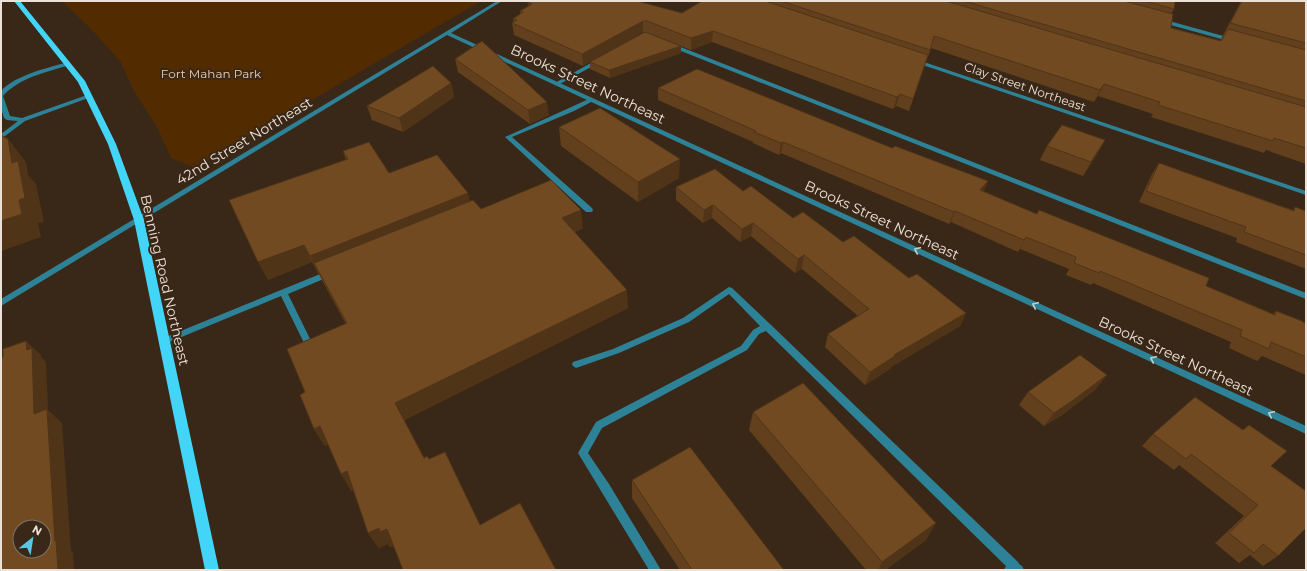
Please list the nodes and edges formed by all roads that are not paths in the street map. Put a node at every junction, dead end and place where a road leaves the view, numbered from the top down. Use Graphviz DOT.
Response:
graph roads {
  1 [pos="18,1"];
  2 [pos="500,1"];
  3 [pos="1154,19"];
  4 [pos="447,33"];
  5 [pos="1237,42"];
  6 [pos="668,44"];
  7 [pos="606,57"];
  8 [pos="908,58"];
  9 [pos="68,64"];
  10 [pos="556,84"];
  11 [pos="1,96"];
  12 [pos="89,96"];
  13 [pos="591,100"];
  14 [pos="23,120"];
  15 [pos="1,137"];
  16 [pos="1306,193"];
  17 [pos="589,210"];
  18 [pos="139,220"];
  19 [pos="335,271"];
  20 [pos="284,292"];
  21 [pos="1306,296"];
  22 [pos="1,303"];
  23 [pos="767,326"];
  24 [pos="164,341"];
  25 [pos="308,343"];
  26 [pos="576,364"];
  27 [pos="1306,430"];
  28 [pos="1014,569"];
  29 [pos="212,570"];
  30 [pos="655,570"];
  1 -- 9 [label="main road, Benning Road Northeast"];
  2 -- 4 [label="street, 42nd Street Northeast"];
  3 -- 5 [label="street"];
  4 -- 10 [label="street, Brooks Street Northeast"];
  4 -- 18 [label="street, 42nd Street Northeast"];
  6 -- 21 [label="street"];
  7 -- 10 [label="street"];
  8 -- 16 [label="street, Clay Street Northeast"];
  9 -- 11 [label="street"];
  9 -- 12 [label="main road, Benning Road Northeast"];
  10 -- 13 [label="street, Brooks Street Northeast"];
  11 -- 14 [label="street"];
  12 -- 14 [label="street"];
  12 -- 18 [label="main road, Benning Road Northeast"];
  13 -- 17 [label="street"];
  27 -- 13 [label="street, Brooks Street Northeast, one-way"];
  14 -- 15 [label="street"];
  18 -- 22 [label="street, 42nd Street Northeast"];
  18 -- 24 [label="main road, Benning Road Northeast"];
  19 -- 20 [label="street"];
  20 -- 24 [label="street"];
  20 -- 25 [label="street"];
  23 -- 26 [label="street"];
  23 -- 28 [label="street"];
  23 -- 30 [label="street"];
  24 -- 29 [label="main road, Benning Road Northeast"];
}
